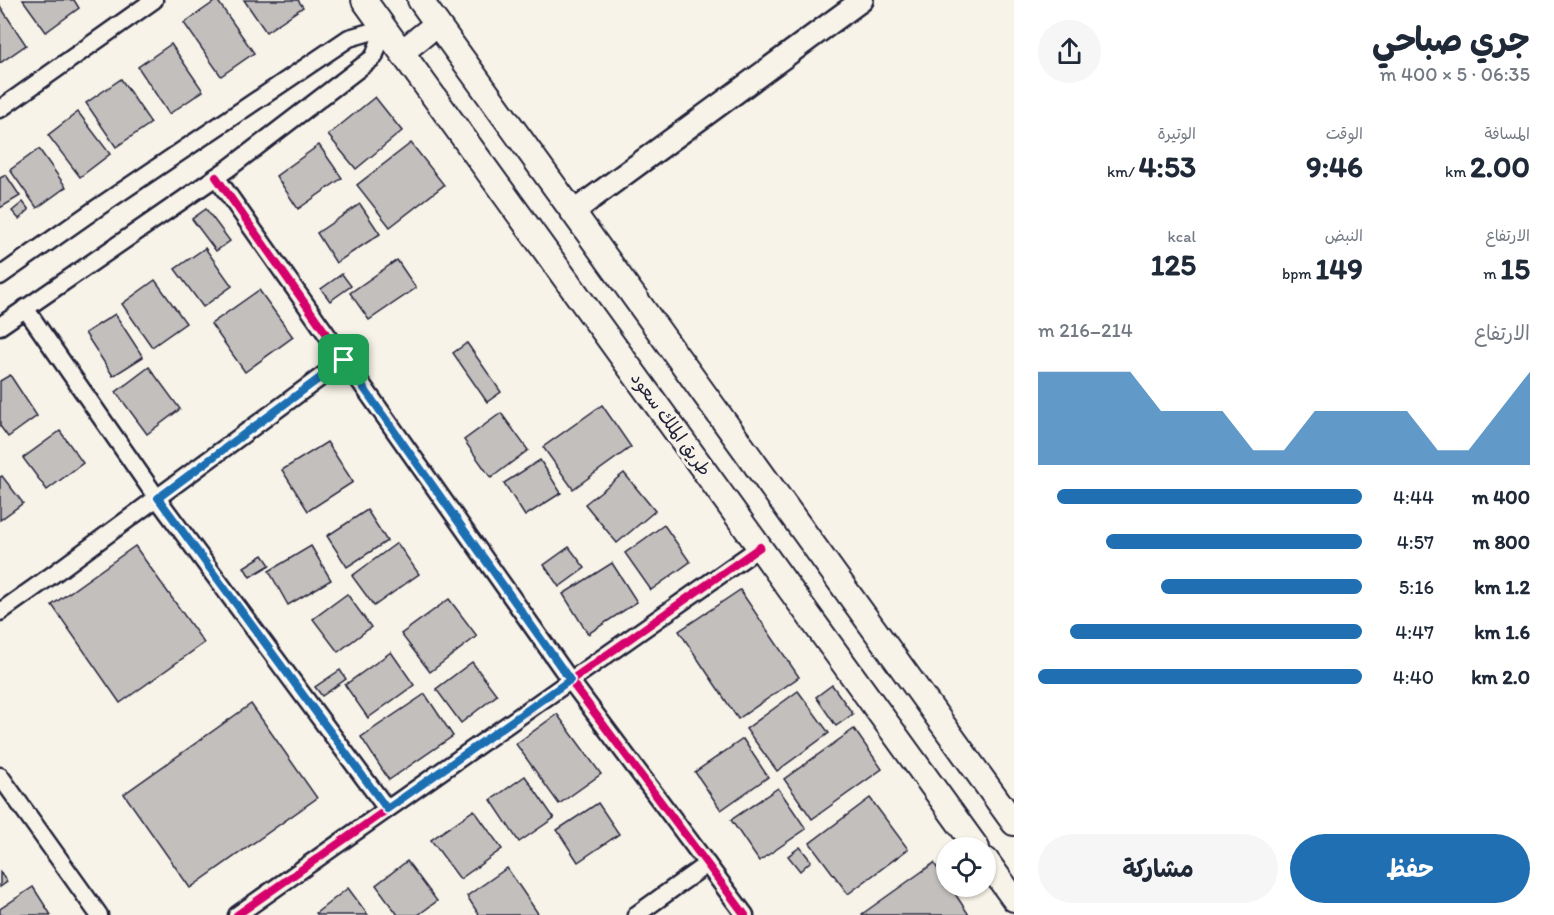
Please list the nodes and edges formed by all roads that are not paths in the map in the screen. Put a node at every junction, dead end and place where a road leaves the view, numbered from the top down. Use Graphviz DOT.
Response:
graph roads {
  1 [pos="154,0"];
  2 [pos="364,0"];
  3 [pos="420,0"];
  4 [pos="862,0"];
  5 [pos="437,24"];
  6 [pos="384,28"];
  7 [pos="402,52"];
  8 [pos="0,109"];
  9 [pos="216,177"];
  10 [pos="573,212"];
  11 [pos="0,276"];
  12 [pos="26,308"];
  13 [pos="0,326"];
  14 [pos="344,360"];
  15 [pos="158,498"];
  16 [pos="760,547"];
  17 [pos="0,612"];
  18 [pos="570,680"];
  19 [pos="0,776"];
  20 [pos="387,809"];
  21 [pos="1014,823"];
  22 [pos="969,837"];
  23 [pos="707,864"];
  24 [pos="996,874"];
  25 [pos="1014,899"];
  26 [pos="99,915"];
  27 [pos="237,915"];
  28 [pos="636,915"];
  29 [pos="745,915"];
  1 -- 8 [label="street"];
  2 -- 6 [label="main road, طريق الملك سعود"];
  3 -- 5 [label="main road"];
  4 -- 10 [label="street"];
  5 -- 7 [label="main road"];
  5 -- 10 [label="main road"];
  6 -- 7 [label="main road, طريق الملك سعود"];
  6 -- 9 [label="street"];
  6 -- 11 [label="street"];
  7 -- 16 [label="main road, طريق الملك سعود"];
  9 -- 12 [label="street"];
  9 -- 14 [label="street"];
  10 -- 21 [label="main road"];
  12 -- 13 [label="street"];
  12 -- 15 [label="street"];
  14 -- 15 [label="street"];
  14 -- 18 [label="street"];
  15 -- 17 [label="street"];
  15 -- 20 [label="street"];
  16 -- 18 [label="street"];
  16 -- 22 [label="main road, طريق الملك سعود"];
  18 -- 20 [label="street"];
  18 -- 23 [label="street"];
  19 -- 26 [label="street"];
  20 -- 27 [label="street"];
  23 -- 28 [label="street"];
  23 -- 29 [label="street"];
  24 -- 25 [label="main road"];
}
